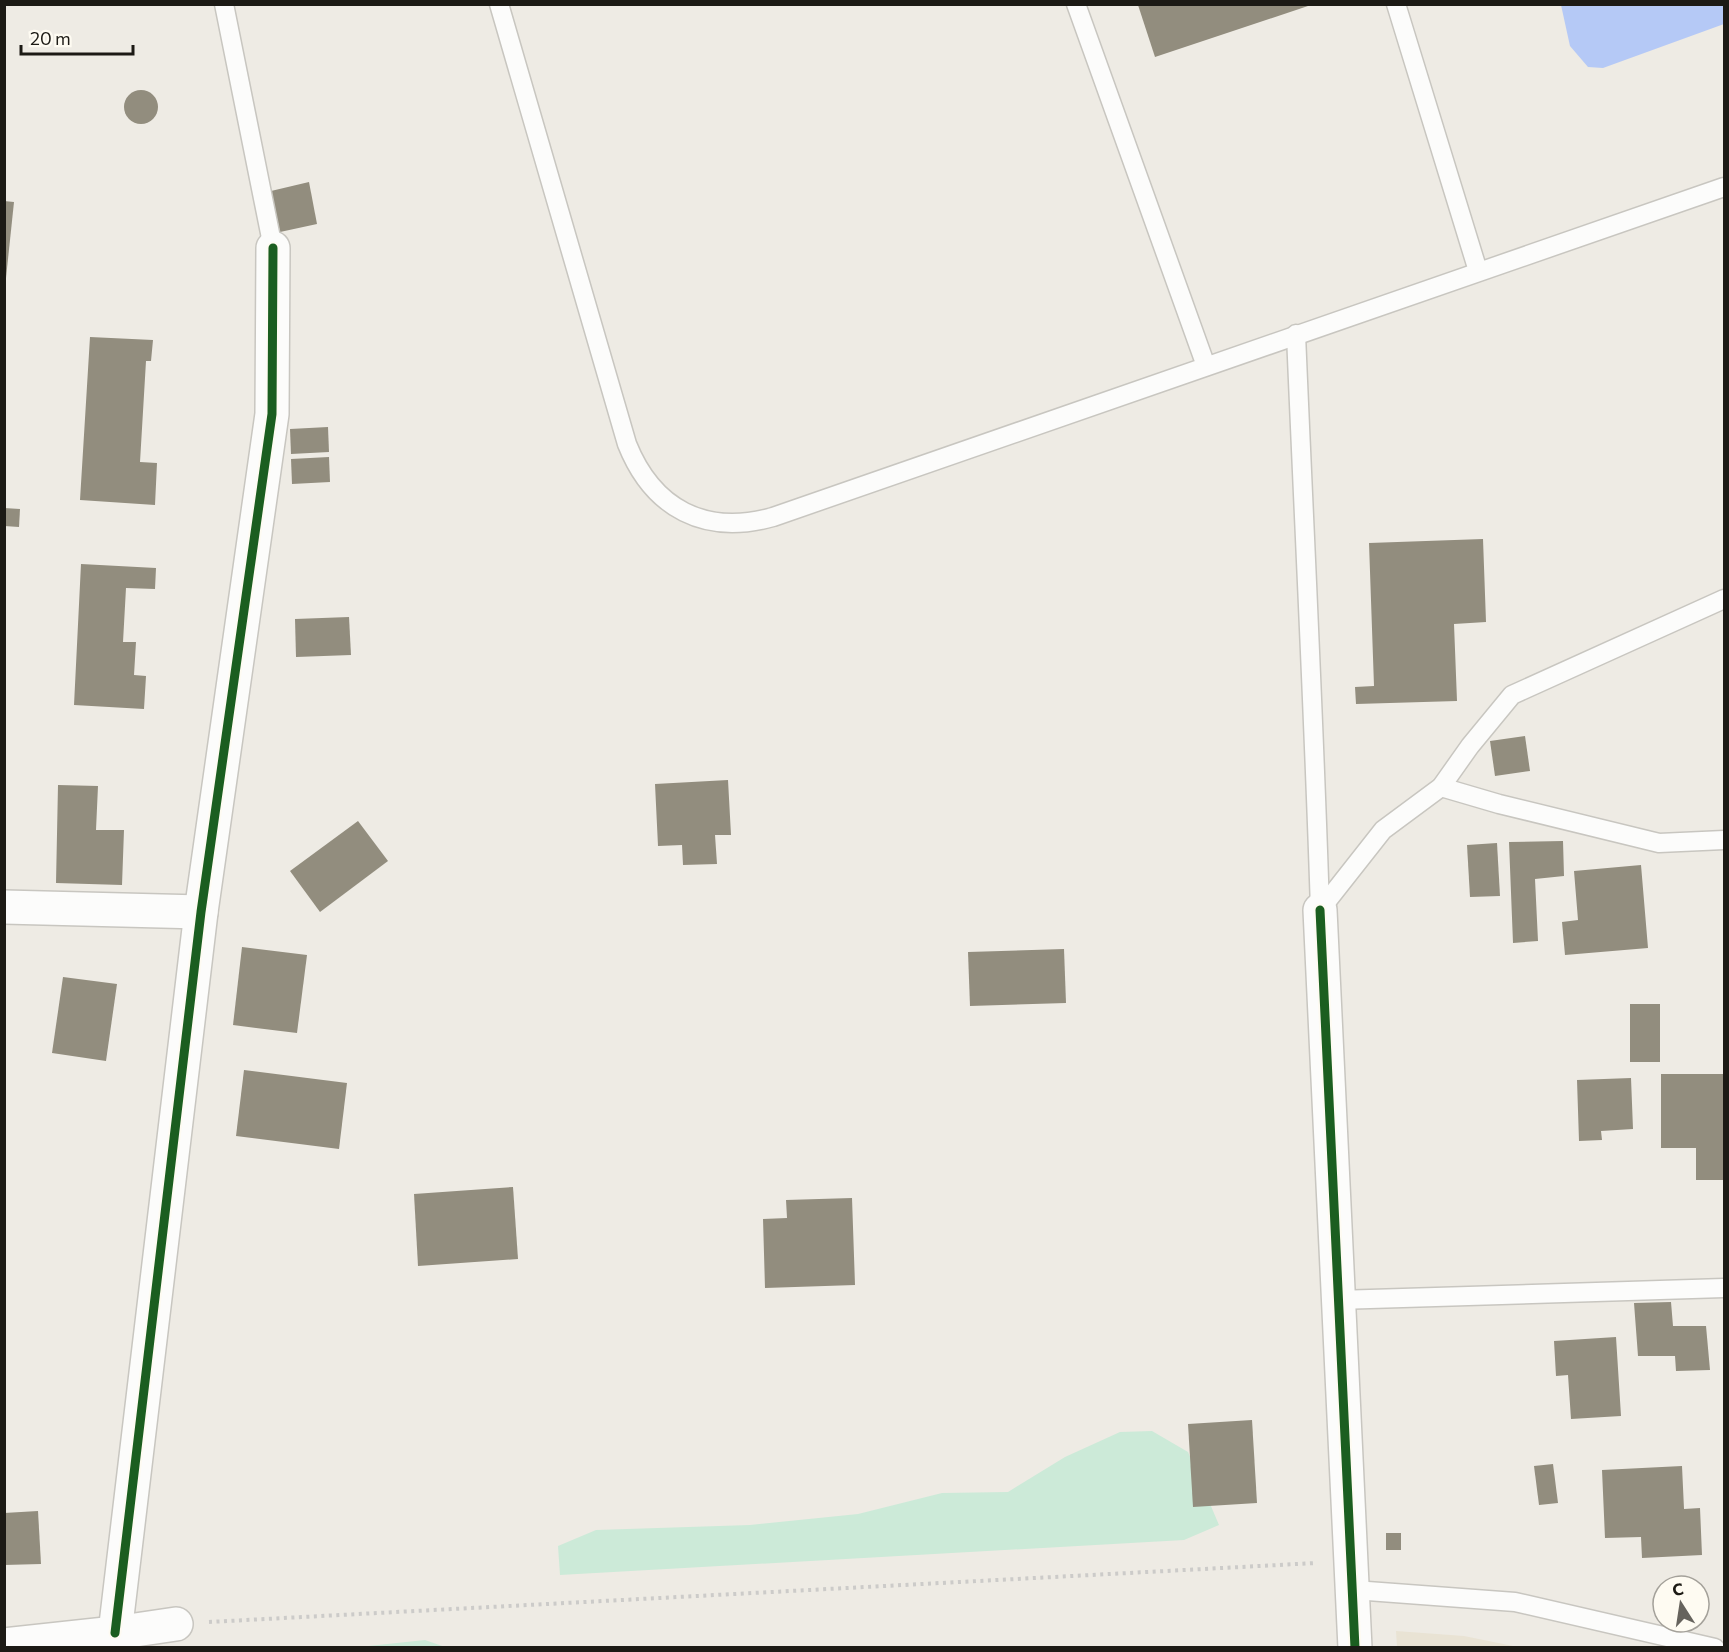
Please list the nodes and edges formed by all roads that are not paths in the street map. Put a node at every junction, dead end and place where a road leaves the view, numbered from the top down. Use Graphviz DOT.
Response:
graph roads {
  1 [pos="224,4"];
  2 [pos="499,4"];
  3 [pos="1076,4"];
  4 [pos="1395,4"];
  5 [pos="1725,187"];
  6 [pos="273,248"];
  7 [pos="1478,272"];
  8 [pos="1296,334"];
  9 [pos="1206,366"];
  10 [pos="1725,599"];
  11 [pos="1441,787"];
  12 [pos="1725,840"];
  13 [pos="4,907"];
  14 [pos="1320,910"];
  15 [pos="201,912"];
  16 [pos="1725,1288"];
  17 [pos="1337,1300"];
  18 [pos="1353,1576"];
  19 [pos="176,1624"];
  20 [pos="102,1638"];
  21 [pos="4,1645"];
  22 [pos="1355,1647"];
  23 [pos="1715,1647"];
  1 -- 6 [label="lane"];
  2 -- 9 [label="lane"];
  3 -- 9 [label="lane"];
  4 -- 7 [label="lane"];
  5 -- 7 [label="lane"];
  6 -- 15 [label="street"];
  7 -- 8 [label="lane"];
  8 -- 9 [label="lane"];
  8 -- 14 [label="lane"];
  10 -- 11 [label="lane"];
  11 -- 12 [label="lane"];
  11 -- 14 [label="lane"];
  13 -- 15 [label="street"];
  14 -- 17 [label="street"];
  15 -- 20 [label="street"];
  16 -- 17 [label="lane"];
  17 -- 18 [label="street"];
  18 -- 22 [label="street"];
  18 -- 23 [label="lane"];
  19 -- 20 [label="street"];
  20 -- 21 [label="street"];
}
